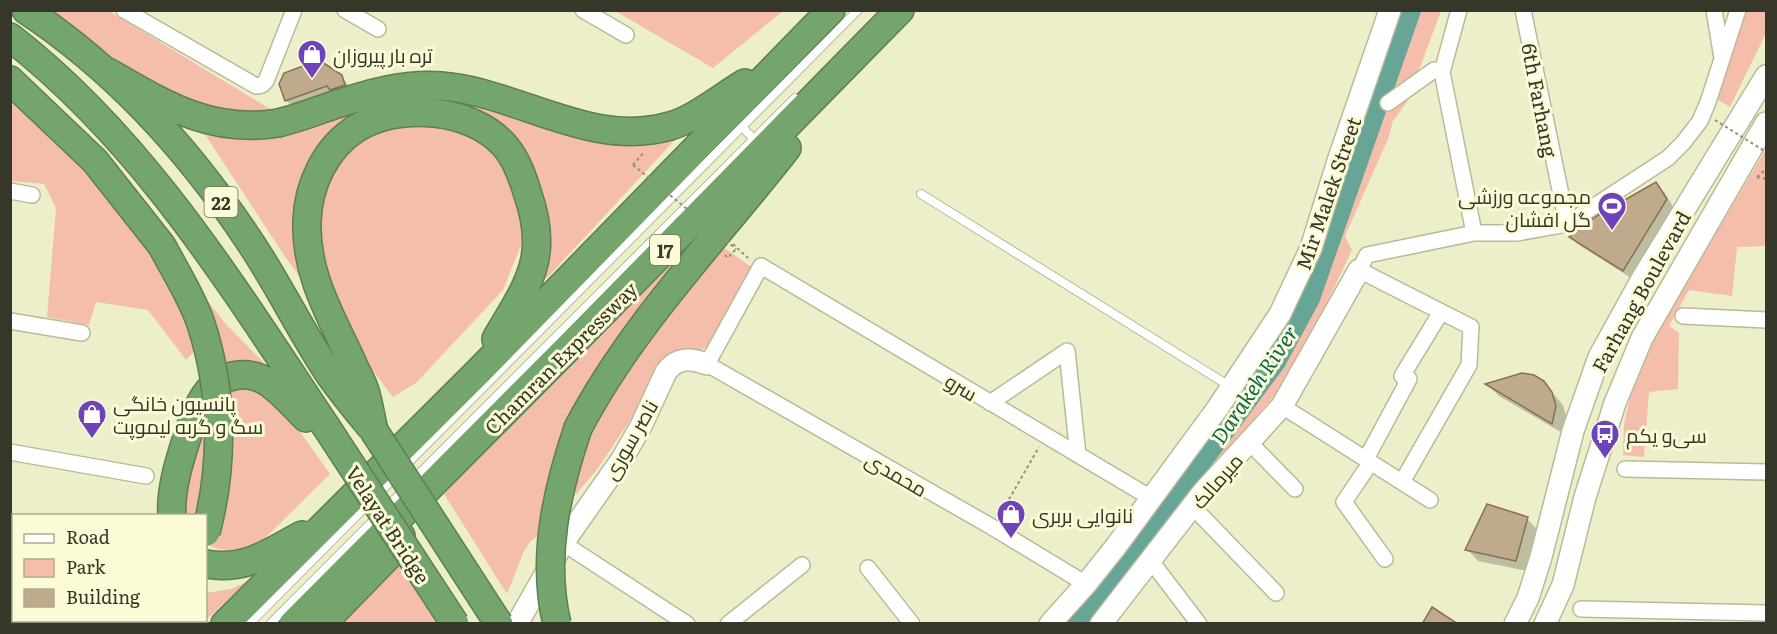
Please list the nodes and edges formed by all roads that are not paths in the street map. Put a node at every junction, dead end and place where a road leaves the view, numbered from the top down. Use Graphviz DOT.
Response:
graph roads {
  1 [pos="26,10"];
  2 [pos="124,10"];
  3 [pos="294,10"];
  4 [pos="345,10"];
  5 [pos="583,10"];
  6 [pos="831,10"];
  7 [pos="858,10"];
  8 [pos="900,10"];
  9 [pos="1390,10"];
  10 [pos="1459,10"];
  11 [pos="1523,10"];
  12 [pos="1714,10"];
  13 [pos="1738,10"];
  14 [pos="378,29"];
  15 [pos="626,35"];
  16 [pos="10,37"];
  17 [pos="782,60"];
  18 [pos="1722,61"];
  19 [pos="108,72"];
  20 [pos="1442,72"];
  21 [pos="1767,76"];
  22 [pos="837,77"];
  23 [pos="10,80"];
  24 [pos="802,91"];
  25 [pos="1388,103"];
  26 [pos="1767,123"];
  27 [pos="742,127"];
  28 [pos="754,139"];
  29 [pos="10,191"];
  30 [pos="921,194"];
  31 [pos="32,195"];
  32 [pos="1567,224"];
  33 [pos="1474,232"];
  34 [pos="1359,270"];
  35 [pos="1441,312"];
  36 [pos="1683,316"];
  37 [pos="1767,320"];
  38 [pos="10,321"];
  39 [pos="82,333"];
  40 [pos="707,364"];
  41 [pos="479,371"];
  42 [pos="1232,387"];
  43 [pos="990,403"];
  44 [pos="1282,406"];
  45 [pos="374,431"];
  46 [pos="1248,442"];
  47 [pos="10,452"];
  48 [pos="1078,455"];
  49 [pos="1369,461"];
  50 [pos="353,469"];
  51 [pos="1625,469"];
  52 [pos="1767,472"];
  53 [pos="146,476"];
  54 [pos="1402,482"];
  55 [pos="429,489"];
  56 [pos="1295,489"];
  57 [pos="1151,498"];
  58 [pos="1430,500"];
  59 [pos="1192,506"];
  60 [pos="172,514"];
  61 [pos="330,520"];
  62 [pos="207,528"];
  63 [pos="563,543"];
  64 [pos="1385,559"];
  65 [pos="1151,561"];
  66 [pos="207,564"];
  67 [pos="802,565"];
  68 [pos="868,568"];
  69 [pos="419,570"];
  70 [pos="1086,584"];
  71 [pos="1276,593"];
  72 [pos="1581,609"];
  73 [pos="1767,613"];
  74 [pos="1103,623"];
  75 [pos="225,624"];
  76 [pos="249,624"];
  77 [pos="270,624"];
  78 [pos="293,624"];
  79 [pos="322,624"];
  80 [pos="445,624"];
  81 [pos="455,624"];
  82 [pos="499,624"];
  83 [pos="517,624"];
  84 [pos="558,624"];
  85 [pos="687,624"];
  86 [pos="728,624"];
  87 [pos="912,624"];
  88 [pos="1050,624"];
  89 [pos="1199,624"];
  90 [pos="1515,624"];
  91 [pos="1545,624"];
  1 -- 19 [label="highway, 22"];
  2 -- 3 [label="street"];
  4 -- 14 [label="street"];
  5 -- 15 [label="street"];
  6 -- 17 [label="highway, 17"];
  7 -- 27 [label="lane"];
  8 -- 22 [label="highway, Chamran Expressway / 17"];
  9 -- 42 [label="street, Mir Malek Street"];
  10 -- 20 [label="street"];
  11 -- 32 [label="street, 6th Farhang"];
  12 -- 18 [label="street"];
  13 -- 18 [label="street"];
  16 -- 50 [label="highway, Velayat Bridge / 22, bridge"];
  17 -- 19 [label="highway"];
  17 -- 41 [label="highway, 17"];
  18 -- 32 [label="street"];
  19 -- 45 [label="highway, 22"];
  20 -- 25 [label="street"];
  20 -- 33 [label="street"];
  21 -- 90 [label="street, Farhang Boulevard"];
  22 -- 55 [label="highway, Chamran Expressway / 17"];
  22 -- 84 [label="highway, bridge"];
  23 -- 62 [label="highway, bridge"];
  24 -- 28 [label="lane"];
  26 -- 91 [label="street, Farhang Boulevard"];
  27 -- 28 [label="lane"];
  27 -- 76 [label="lane"];
  28 -- 77 [label="lane"];
  29 -- 31 [label="street"];
  30 -- 42 [label="lane"];
  32 -- 33 [label="street"];
  33 -- 34 [label="street"];
  34 -- 35 [label="street"];
  34 -- 44 [label="street, میرمالک"];
  35 -- 49 [label="street"];
  35 -- 54 [label="street"];
  36 -- 37 [label="street"];
  38 -- 39 [label="street"];
  40 -- 43 [label="street, سرو"];
  40 -- 63 [label="street, ناصر سوری"];
  40 -- 70 [label="street, محمدی"];
  41 -- 45 [label="highway"];
  41 -- 61 [label="highway, 17"];
  42 -- 57 [label="street, Mir Malek Street"];
  43 -- 48 [label="street, سرو"];
  43 -- 48 [label="street"];
  44 -- 46 [label="street, میرمالک"];
  44 -- 49 [label="street"];
  45 -- 82 [label="highway, Velayat Bridge / 22, bridge"];
  46 -- 56 [label="street"];
  46 -- 59 [label="street, میرمالک"];
  47 -- 53 [label="street"];
  48 -- 57 [label="street, سرو"];
  49 -- 54 [label="street"];
  49 -- 64 [label="street"];
  50 -- 60 [label="highway"];
  50 -- 69 [label="highway, Velayat Bridge / 22, bridge"];
  51 -- 52 [label="street"];
  54 -- 58 [label="street"];
  55 -- 78 [label="highway, Chamran Expressway / 17"];
  55 -- 79 [label="highway"];
  57 -- 70 [label="street, Mir Malek Street"];
  59 -- 65 [label="street, میرمالک"];
  59 -- 71 [label="street"];
  61 -- 66 [label="highway"];
  61 -- 75 [label="highway, 17"];
  63 -- 83 [label="street, ناصر سوری"];
  63 -- 85 [label="street"];
  65 -- 74 [label="street, میرمالک"];
  65 -- 89 [label="street"];
  67 -- 86 [label="street"];
  68 -- 87 [label="street"];
  69 -- 80 [label="highway, bridge"];
  69 -- 81 [label="highway, Velayat Bridge / 22, bridge"];
  70 -- 88 [label="street, Mir Malek Street"];
  72 -- 73 [label="street"];
}
